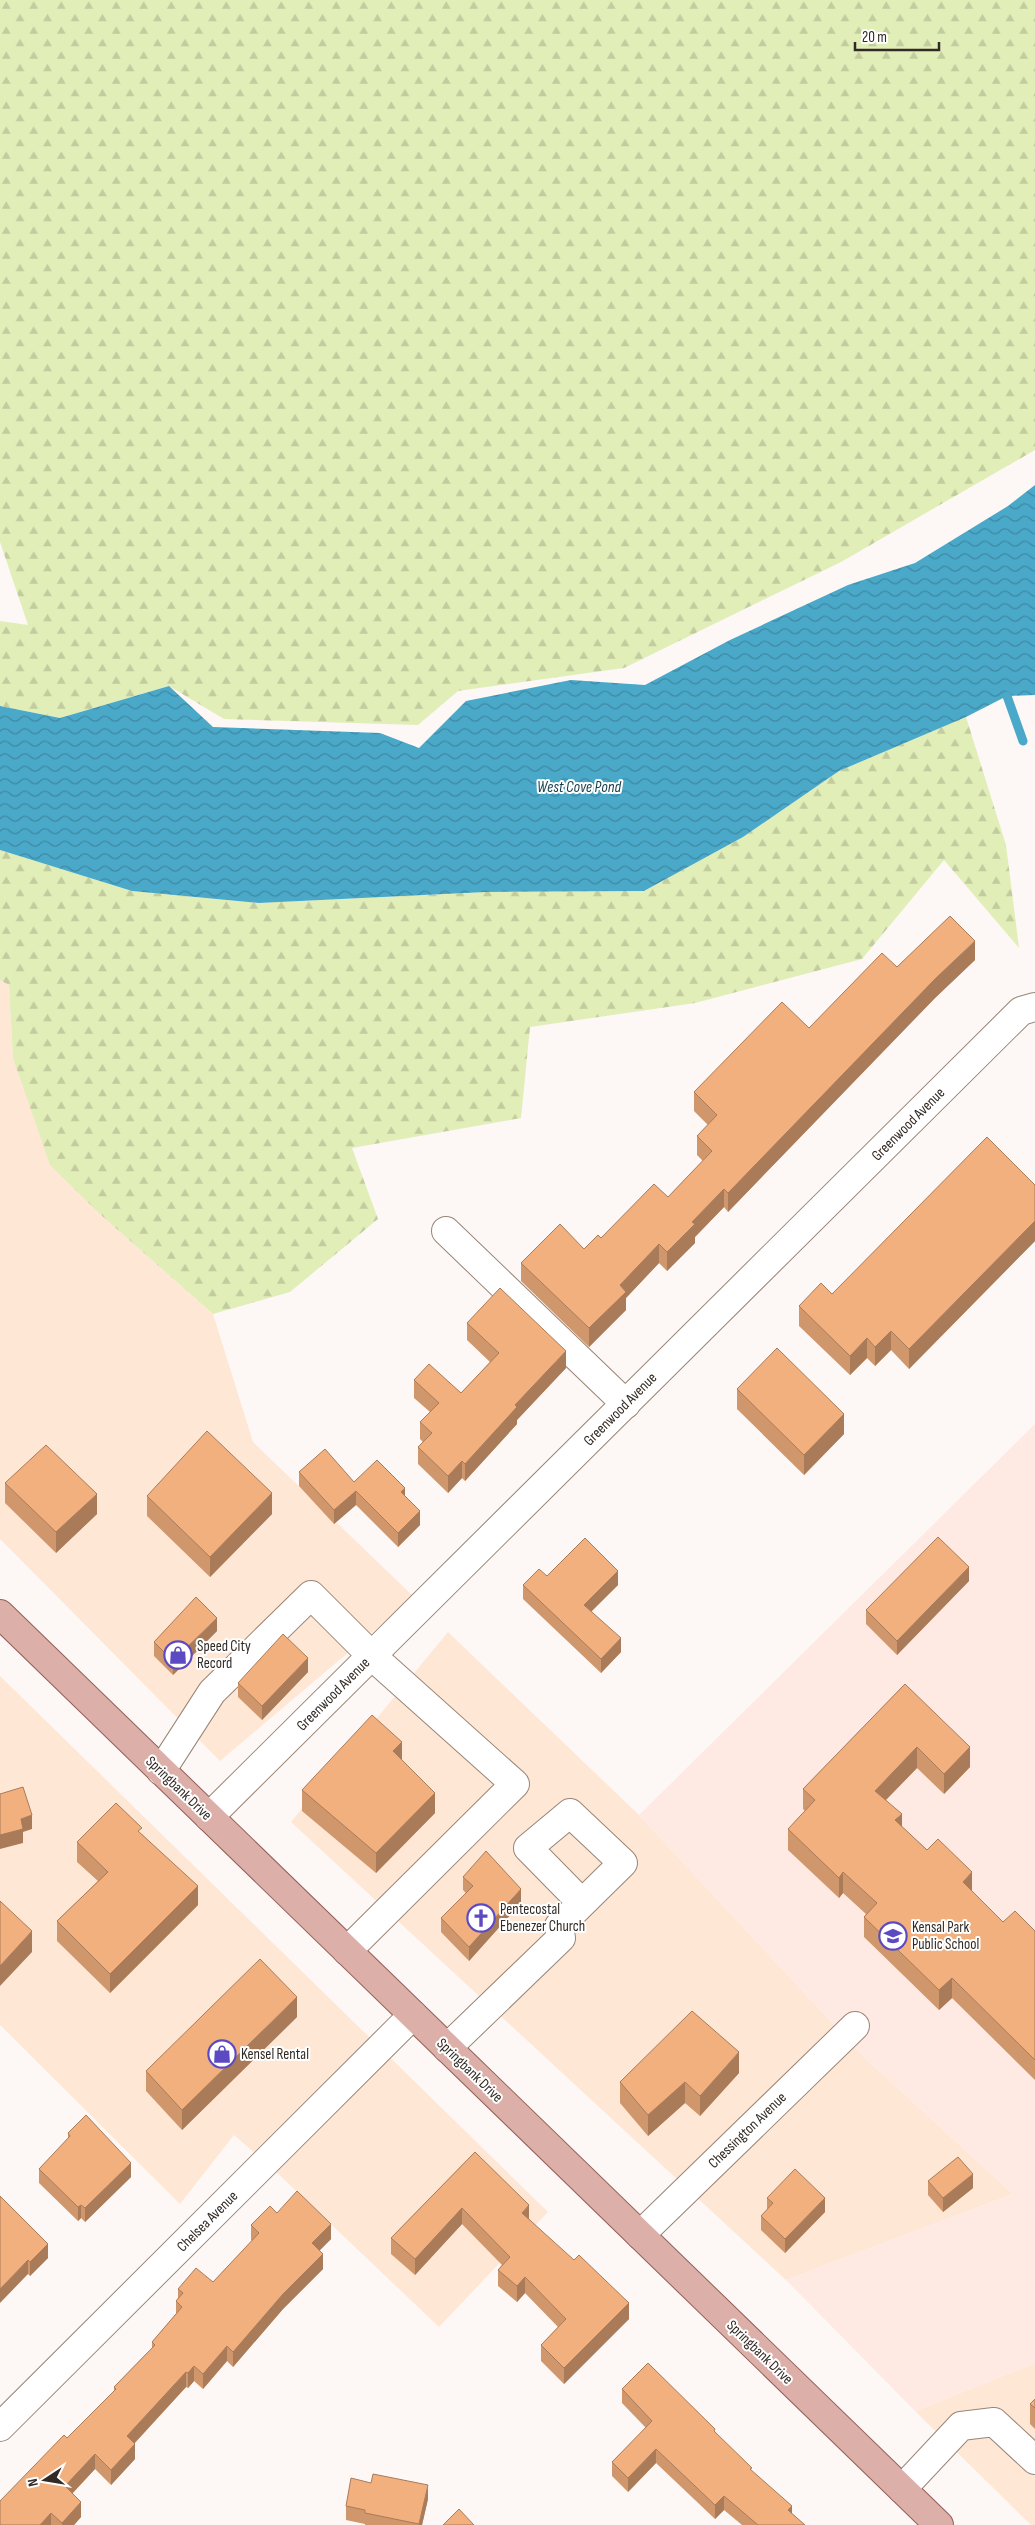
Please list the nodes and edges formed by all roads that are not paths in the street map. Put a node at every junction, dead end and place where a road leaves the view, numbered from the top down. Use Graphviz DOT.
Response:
graph roads {
  1 [pos="1035,1007"];
  2 [pos="446,1231"];
  3 [pos="626,1404"];
  4 [pos="0,1614"];
  5 [pos="372,1656"];
  6 [pos="161,1771"];
  7 [pos="209,1817"];
  8 [pos="582,1903"];
  9 [pos="347,1951"];
  10 [pos="414,2015"];
  11 [pos="854,2026"];
  12 [pos="447,2048"];
  13 [pos="640,2235"];
  14 [pos="0,2427"];
  15 [pos="1035,2460"];
  16 [pos="902,2489"];
  17 [pos="939,2525"];
  1 -- 3 [label="street, Greenwood Avenue"];
  2 -- 3 [label="street"];
  3 -- 5 [label="street, Greenwood Avenue"];
  4 -- 6 [label="main road, Springbank Drive"];
  5 -- 6 [label="street"];
  5 -- 7 [label="street, Greenwood Avenue"];
  5 -- 9 [label="street"];
  6 -- 7 [label="main road, Springbank Drive"];
  7 -- 9 [label="main road, Springbank Drive"];
  8 -- 12 [label="street"];
  9 -- 10 [label="main road, Springbank Drive"];
  10 -- 12 [label="main road, Springbank Drive"];
  10 -- 14 [label="street, Chelsea Avenue"];
  11 -- 13 [label="street, Chessington Avenue"];
  12 -- 13 [label="main road, Springbank Drive"];
  13 -- 16 [label="main road, Springbank Drive"];
  15 -- 16 [label="street"];
  16 -- 17 [label="main road, Springbank Drive"];
}
